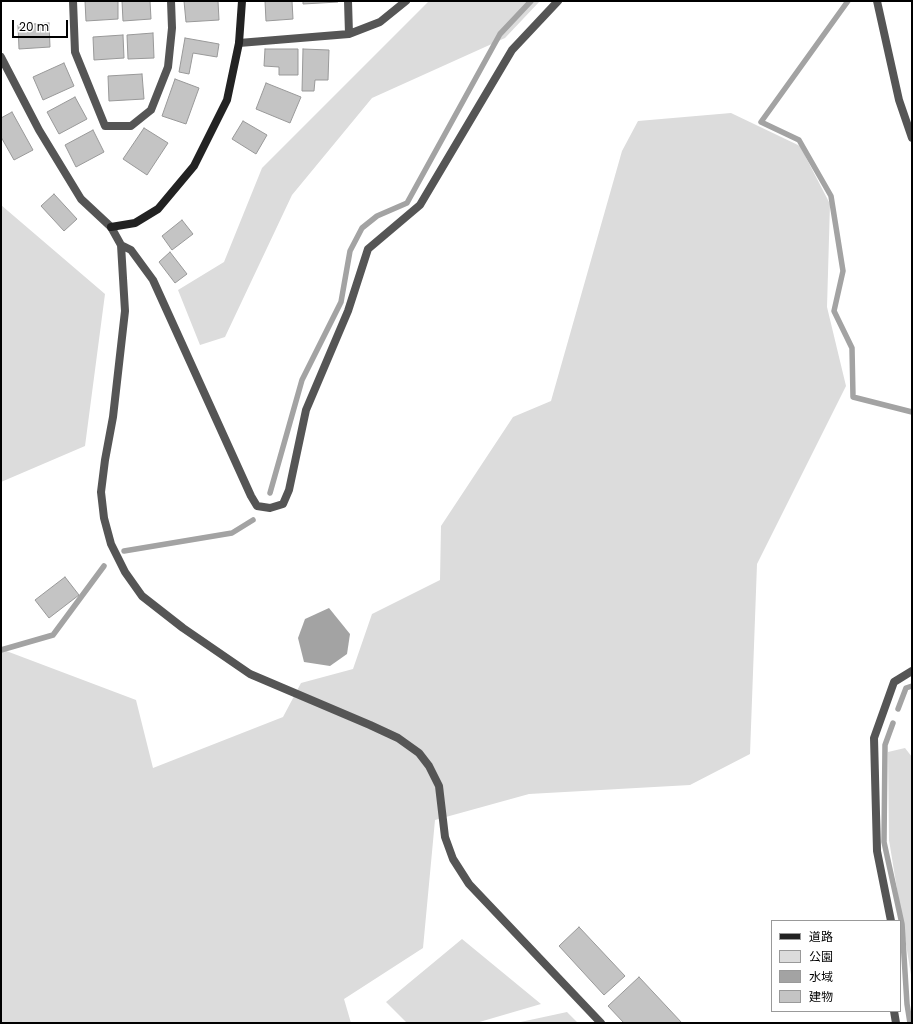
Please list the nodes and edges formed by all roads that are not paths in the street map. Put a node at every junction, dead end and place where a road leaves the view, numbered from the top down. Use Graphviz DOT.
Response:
graph roads {
  1 [pos="73,1"];
  2 [pos="171,1"];
  3 [pos="242,1"];
  4 [pos="348,1"];
  5 [pos="406,1"];
  6 [pos="558,1"];
  7 [pos="877,1"];
  8 [pos="349,34"];
  9 [pos="239,43"];
  10 [pos="1,57"];
  11 [pos="912,138"];
  12 [pos="110,227"];
  13 [pos="121,245"];
  14 [pos="912,670"];
  15 [pos="891,920"];
  16 [pos="894,1012"];
  17 [pos="601,1023"];
  18 [pos="896,1023"];
  1 -- 2 [label="street"];
  3 -- 9 [label="street"];
  4 -- 8 [label="street"];
  5 -- 8 [label="street"];
  6 -- 13 [label="street"];
  7 -- 11 [label="street"];
  8 -- 9 [label="street"];
  9 -- 12 [label="street"];
  10 -- 12 [label="street"];
  12 -- 13 [label="street"];
  13 -- 17 [label="street"];
  14 -- 15 [label="street"];
  16 -- 18 [label="street"];
}
